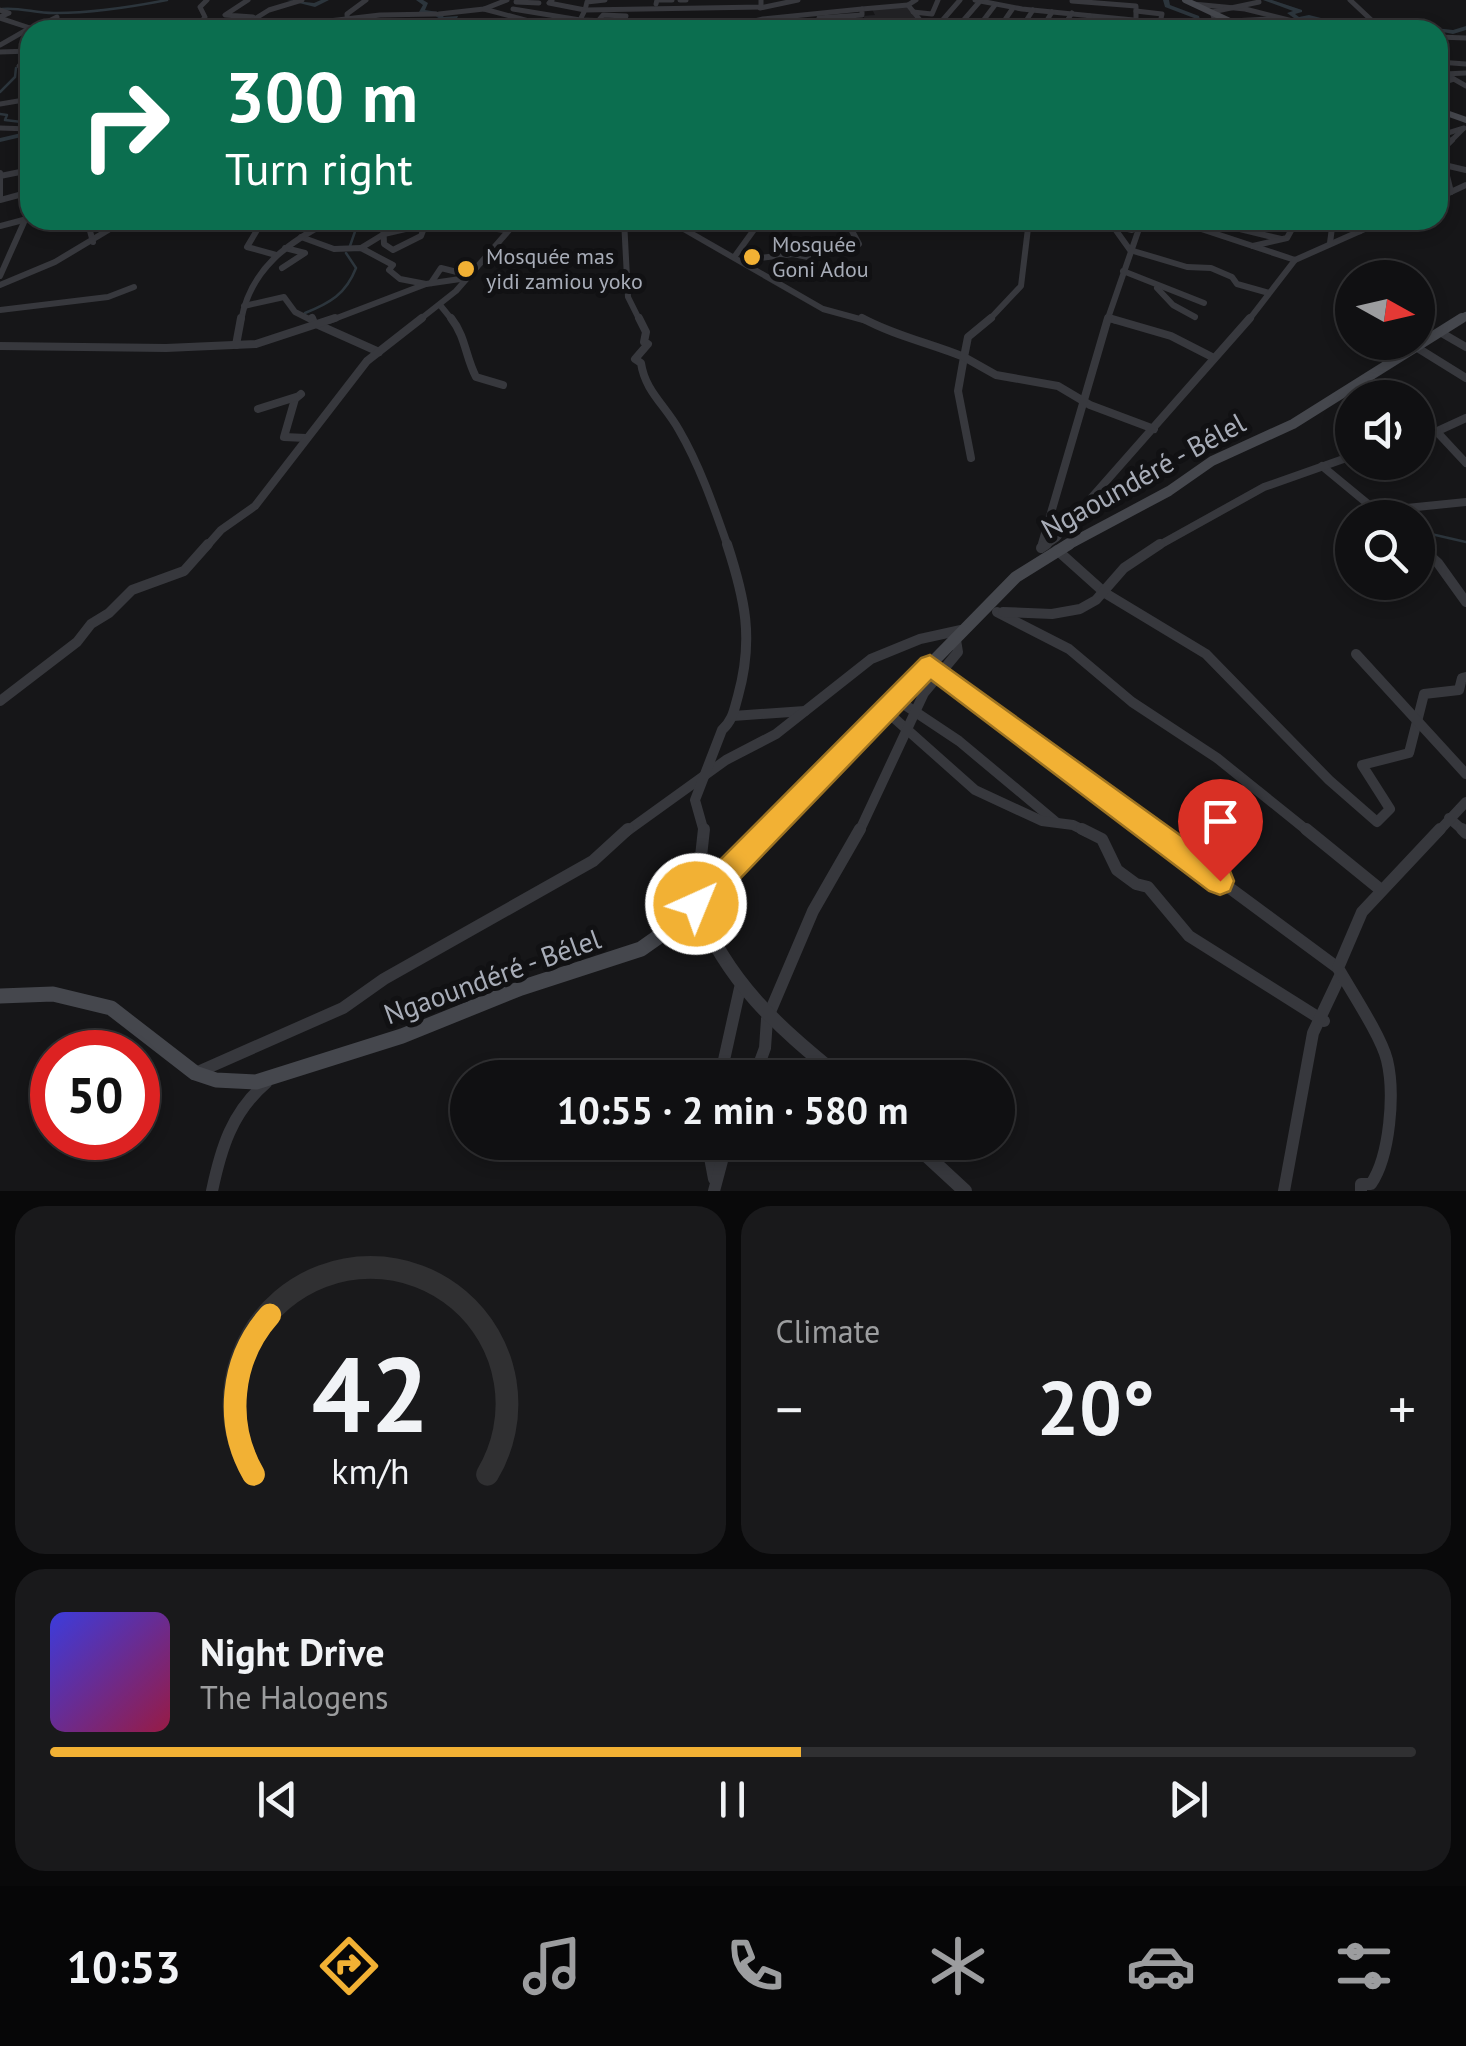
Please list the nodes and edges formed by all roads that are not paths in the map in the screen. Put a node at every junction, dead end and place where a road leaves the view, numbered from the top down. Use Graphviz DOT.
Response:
graph roads {
  1 [pos="248,0"];
  2 [pos="302,0"];
  3 [pos="366,0"];
  4 [pos="507,0"];
  5 [pos="575,0"];
  6 [pos="606,0"];
  7 [pos="624,0"];
  8 [pos="649,0"];
  9 [pos="679,0"];
  10 [pos="700,0"];
  11 [pos="798,0"];
  12 [pos="916,0"];
  13 [pos="938,0"];
  14 [pos="960,0"];
  15 [pos="979,0"];
  16 [pos="1072,0"];
  17 [pos="1142,0"];
  18 [pos="1185,0"];
  19 [pos="1350,0"];
  20 [pos="550,2"];
  21 [pos="723,2"];
  22 [pos="905,2"];
  23 [pos="1258,2"];
  24 [pos="460,3"];
  25 [pos="761,3"];
  26 [pos="535,4"];
  27 [pos="638,4"];
  28 [pos="656,4"];
  29 [pos="1193,4"];
  30 [pos="514,5"];
  31 [pos="995,5"];
  32 [pos="1236,7"];
  33 [pos="571,8"];
  34 [pos="645,8"];
  35 [pos="1013,8"];
  36 [pos="1136,8"];
  37 [pos="484,9"];
  38 [pos="668,9"];
  39 [pos="683,9"];
  40 [pos="862,9"];
  41 [pos="463,10"];
  42 [pos="585,10"];
  43 [pos="1033,10"];
  44 [pos="524,11"];
  45 [pos="715,11"];
  46 [pos="913,12"];
  47 [pos="1052,12"];
  48 [pos="1212,12"];
  49 [pos="1072,14"];
  50 [pos="509,16"];
  51 [pos="1090,16"];
  52 [pos="56,17"];
  53 [pos="256,17"];
  54 [pos="819,18"];
  55 [pos="1112,18"];
  56 [pos="348,19"];
  57 [pos="570,19"];
  58 [pos="763,19"];
  59 [pos="1276,19"];
  60 [pos="49,20"];
  61 [pos="252,20"];
  62 [pos="339,20"];
  63 [pos="500,20"];
  64 [pos="524,20"];
  65 [pos="580,20"];
  66 [pos="665,20"];
  67 [pos="758,20"];
  68 [pos="919,20"];
  69 [pos="943,20"];
  70 [pos="963,20"];
  71 [pos="984,20"];
  72 [pos="1005,20"];
  73 [pos="1026,20"];
  74 [pos="1047,20"];
  75 [pos="1068,20"];
  76 [pos="1088,20"];
  77 [pos="1133,20"];
  78 [pos="1161,20"];
  79 [pos="1215,20"];
  80 [pos="1230,20"];
  81 [pos="1254,20"];
  82 [pos="1280,20"];
  83 [pos="1371,20"];
  84 [pos="1448,75"];
  85 [pos="1454,79"];
  86 [pos="1448,81"];
  87 [pos="1466,86"];
  88 [pos="0,175"];
  89 [pos="1448,184"];
  90 [pos="1466,185"];
  91 [pos="1451,192"];
  92 [pos="1448,193"];
  93 [pos="0,200"];
  94 [pos="23,230"];
  95 [pos="89,230"];
  96 [pos="110,230"];
  97 [pos="257,230"];
  98 [pos="312,230"];
  99 [pos="384,230"];
  100 [pos="397,230"];
  101 [pos="424,230"];
  102 [pos="505,230"];
  103 [pos="623,230"];
  104 [pos="686,230"];
  105 [pos="755,230"];
  106 [pos="851,230"];
  107 [pos="1029,230"];
  108 [pos="1115,230"];
  109 [pos="1138,230"];
  110 [pos="1201,230"];
  111 [pos="1210,230"];
  112 [pos="1242,230"];
  113 [pos="1291,230"];
  114 [pos="1334,230"];
  115 [pos="1360,231"];
  116 [pos="384,234"];
  117 [pos="300,236"];
  118 [pos="1216,236"];
  119 [pos="1281,239"];
  120 [pos="92,242"];
  121 [pos="858,244"];
  122 [pos="1330,244"];
  123 [pos="1250,246"];
  124 [pos="285,248"];
  125 [pos="361,248"];
  126 [pos="1130,250"];
  127 [pos="276,254"];
  128 [pos="808,257"];
  129 [pos="738,258"];
  130 [pos="1295,260"];
  131 [pos="282,268"];
  132 [pos="1123,271"];
  133 [pos="0,276"];
  134 [pos="468,276"];
  135 [pos="1148,279"];
  136 [pos="428,284"];
  137 [pos="0,285"];
  138 [pos="134,287"];
  139 [pos="1269,294"];
  140 [pos="1204,303"];
  141 [pos="440,305"];
  142 [pos="244,306"];
  143 [pos="0,310"];
  144 [pos="1194,317"];
  145 [pos="1108,318"];
  146 [pos="1464,319"];
  147 [pos="318,325"];
  148 [pos="1440,332"];
  149 [pos="1435,335"];
  150 [pos="236,345"];
  151 [pos="0,346"];
  152 [pos="1466,348"];
  153 [pos="379,352"];
  154 [pos="964,357"];
  155 [pos="1214,358"];
  156 [pos="1435,359"];
  157 [pos="1395,360"];
  158 [pos="1466,378"];
  159 [pos="503,385"];
  160 [pos="1084,401"];
  161 [pos="258,409"];
  162 [pos="1466,418"];
  163 [pos="1154,429"];
  164 [pos="1438,432"];
  165 [pos="1435,433"];
  166 [pos="306,438"];
  167 [pos="971,458"];
  168 [pos="1335,462"];
  169 [pos="1466,463"];
  170 [pos="1322,466"];
  171 [pos="1364,500"];
  172 [pos="1466,502"];
  173 [pos="1435,506"];
  174 [pos="1057,550"];
  175 [pos="1040,554"];
  176 [pos="1435,560"];
  177 [pos="1106,594"];
  178 [pos="1466,602"];
  179 [pos="991,612"];
  180 [pos="960,635"];
  181 [pos="1356,654"];
  182 [pos="930,666"];
  183 [pos="942,675"];
  184 [pos="1466,677"];
  185 [pos="896,699"];
  186 [pos="0,701"];
  187 [pos="886,710"];
  188 [pos="916,710"];
  189 [pos="806,711"];
  190 [pos="732,716"];
  191 [pos="1417,720"];
  192 [pos="907,729"];
  193 [pos="1466,774"];
  194 [pos="705,776"];
  195 [pos="1466,802"];
  196 [pos="1449,818"];
  197 [pos="1057,823"];
  198 [pos="1466,833"];
  199 [pos="1381,890"];
  200 [pos="696,904"];
  201 [pos="1339,972"];
  202 [pos="740,988"];
  203 [pos="0,996"];
  204 [pos="767,1019"];
  205 [pos="1322,1019"];
  206 [pos="726,1060"];
  207 [pos="761,1060"];
  208 [pos="818,1060"];
  209 [pos="195,1073"];
  210 [pos="280,1073"];
  211 [pos="710,1160"];
  212 [pos="722,1160"];
  213 [pos="931,1160"];
  214 [pos="715,1187"];
  215 [pos="212,1191"];
  216 [pos="965,1191"];
  217 [pos="1284,1191"];
  218 [pos="1361,1191"];
  1 -- 53 [label="street"];
  2 -- 53 [label="street"];
  3 -- 56 [label="street"];
  4 -- 37 [label="street"];
  5 -- 33 [label="street"];
  6 -- 42 [label="street"];
  7 -- 27 [label="street"];
  8 -- 34 [label="street"];
  9 -- 28 [label="street"];
  9 -- 39 [label="street"];
  10 -- 45 [label="street"];
  11 -- 25 [label="street"];
  12 -- 22 [label="street"];
  13 -- 46 [label="street"];
  14 -- 69 [label="street"];
  15 -- 31 [label="street"];
  15 -- 70 [label="street"];
  16 -- 36 [label="street"];
  16 -- 49 [label="street"];
  17 -- 36 [label="street"];
  18 -- 29 [label="main road"];
  19 -- 83 [label="street"];
  20 -- 26 [label="street"];
  20 -- 33 [label="street"];
  21 -- 25 [label="street"];
  21 -- 45 [label="street"];
  22 -- 40 [label="street"];
  22 -- 46 [label="street"];
  23 -- 32 [label="street"];
  24 -- 41 [label="street"];
  25 -- 58 [label="street"];
  26 -- 30 [label="street"];
  26 -- 44 [label="street"];
  27 -- 34 [label="street"];
  27 -- 42 [label="street"];
  29 -- 32 [label="street"];
  29 -- 48 [label="main road"];
  30 -- 44 [label="street"];
  31 -- 35 [label="street"];
  31 -- 71 [label="street"];
  32 -- 48 [label="street"];
  32 -- 59 [label="street"];
  33 -- 42 [label="street"];
  33 -- 57 [label="street"];
  34 -- 38 [label="street"];
  35 -- 43 [label="street"];
  35 -- 72 [label="street"];
  36 -- 77 [label="street"];
  36 -- 78 [label="street"];
  37 -- 41 [label="street"];
  37 -- 50 [label="street"];
  38 -- 39 [label="street"];
  38 -- 66 [label="street"];
  39 -- 45 [label="street"];
  40 -- 54 [label="street"];
  40 -- 58 [label="street"];
  41 -- 56 [label="street"];
  42 -- 65 [label="street"];
  43 -- 47 [label="street"];
  43 -- 73 [label="street"];
  44 -- 57 [label="street"];
  46 -- 68 [label="street"];
  47 -- 49 [label="street"];
  47 -- 74 [label="street"];
  48 -- 79 [label="street"];
  48 -- 80 [label="main road"];
  49 -- 51 [label="street"];
  49 -- 75 [label="street"];
  50 -- 63 [label="street"];
  50 -- 64 [label="street"];
  51 -- 55 [label="street"];
  51 -- 76 [label="street"];
  52 -- 60 [label="street"];
  53 -- 61 [label="street"];
  55 -- 77 [label="street"];
  56 -- 62 [label="street"];
  57 -- 65 [label="street"];
  58 -- 67 [label="street"];
  59 -- 81 [label="street"];
  59 -- 82 [label="street"];
  84 -- 85 [label="street"];
  85 -- 86 [label="street"];
  85 -- 87 [label="street"];
  88 -- 93 [label="street"];
  89 -- 91 [label="street"];
  90 -- 91 [label="street"];
  91 -- 92 [label="street"];
  94 -- 133 [label="street"];
  95 -- 120 [label="street"];
  96 -- 120 [label="street"];
  97 -- 127 [label="street"];
  98 -- 117 [label="street"];
  99 -- 116 [label="street"];
  100 -- 116 [label="street"];
  101 -- 116 [label="street"];
  102 -- 134 [label="street"];
  103 -- 190 [label="street"];
  104 -- 129 [label="street"];
  105 -- 129 [label="street"];
  106 -- 121 [label="street"];
  107 -- 154 [label="street"];
  108 -- 126 [label="street"];
  109 -- 126 [label="street"];
  110 -- 118 [label="street"];
  111 -- 118 [label="street"];
  112 -- 119 [label="street"];
  113 -- 119 [label="street"];
  114 -- 122 [label="street"];
  115 -- 122 [label="street"];
  116 -- 125 [label="street"];
  117 -- 124 [label="street"];
  117 -- 125 [label="street"];
  118 -- 123 [label="street"];
  119 -- 123 [label="street"];
  120 -- 137 [label="street"];
  122 -- 130 [label="street"];
  123 -- 130 [label="street"];
  124 -- 127 [label="street"];
  124 -- 131 [label="street"];
  125 -- 136 [label="street"];
  126 -- 132 [label="street"];
  126 -- 139 [label="street"];
  127 -- 142 [label="street"];
  128 -- 129 [label="street"];
  129 -- 154 [label="street"];
  130 -- 139 [label="street"];
  132 -- 135 [label="street"];
  132 -- 145 [label="street"];
  134 -- 136 [label="street"];
  134 -- 136 [label="street"];
  134 -- 141 [label="street"];
  135 -- 140 [label="street"];
  135 -- 144 [label="street"];
  136 -- 147 [label="street"];
  138 -- 143 [label="street"];
  139 -- 155 [label="street"];
  141 -- 153 [label="street"];
  141 -- 159 [label="street"];
  142 -- 147 [label="street"];
  142 -- 150 [label="street"];
  145 -- 155 [label="street"];
  145 -- 160 [label="street"];
  146 -- 148 [label="main road, Ngaoundéré - Bélel"];
  147 -- 150 [label="street"];
  147 -- 153 [label="street"];
  148 -- 149 [label="main road, Ngaoundéré - Bélel"];
  148 -- 152 [label="street"];
  150 -- 151 [label="street"];
  153 -- 166 [label="street"];
  154 -- 160 [label="street"];
  154 -- 167 [label="street"];
  155 -- 163 [label="street"];
  156 -- 158 [label="street"];
  157 -- 174 [label="main road, Ngaoundéré - Bélel"];
  160 -- 163 [label="street"];
  160 -- 175 [label="street"];
  161 -- 166 [label="street"];
  162 -- 164 [label="street"];
  163 -- 175 [label="street"];
  164 -- 165 [label="street"];
  164 -- 169 [label="street"];
  166 -- 186 [label="street"];
  168 -- 170 [label="street"];
  170 -- 171 [label="street"];
  170 -- 177 [label="street"];
  172 -- 173 [label="street"];
  174 -- 175 [label="main road, Ngaoundéré - Bélel"];
  174 -- 177 [label="street"];
  175 -- 179 [label="main road, Ngaoundéré - Bélel"];
  176 -- 178 [label="street"];
  177 -- 179 [label="street"];
  177 -- 191 [label="street"];
  179 -- 180 [label="main road, Ngaoundéré - Bélel"];
  179 -- 199 [label="street"];
  180 -- 182 [label="main road, Ngaoundéré - Bélel"];
  180 -- 183 [label="street"];
  180 -- 189 [label="street"];
  181 -- 191 [label="street"];
  182 -- 183 [label="street"];
  182 -- 185 [label="main road, Ngaoundéré - Bélel"];
  183 -- 188 [label="street"];
  183 -- 201 [label="street"];
  184 -- 191 [label="street"];
  185 -- 187 [label="main road, Ngaoundéré - Bélel"];
  185 -- 188 [label="street"];
  187 -- 192 [label="street"];
  187 -- 200 [label="main road, Ngaoundéré - Bélel"];
  188 -- 192 [label="street"];
  188 -- 197 [label="street"];
  189 -- 190 [label="street"];
  189 -- 194 [label="street"];
  190 -- 194 [label="street"];
  191 -- 193 [label="street"];
  192 -- 197 [label="street"];
  192 -- 204 [label="street"];
  194 -- 200 [label="street"];
  194 -- 209 [label="street"];
  195 -- 196 [label="street"];
  196 -- 198 [label="street"];
  196 -- 199 [label="street"];
  197 -- 205 [label="street"];
  199 -- 201 [label="street"];
  200 -- 202 [label="street"];
  200 -- 210 [label="main road, Ngaoundéré - Bélel"];
  201 -- 205 [label="street"];
  201 -- 218 [label="street"];
  202 -- 204 [label="street"];
  202 -- 206 [label="street"];
  203 -- 209 [label="main road, Ngaoundéré - Bélel"];
  204 -- 207 [label="street"];
  204 -- 208 [label="street"];
  205 -- 217 [label="street"];
  209 -- 210 [label="main road, Ngaoundéré - Bélel"];
  210 -- 215 [label="street"];
  211 -- 214 [label="street"];
  212 -- 214 [label="street"];
  213 -- 216 [label="street"];
}
